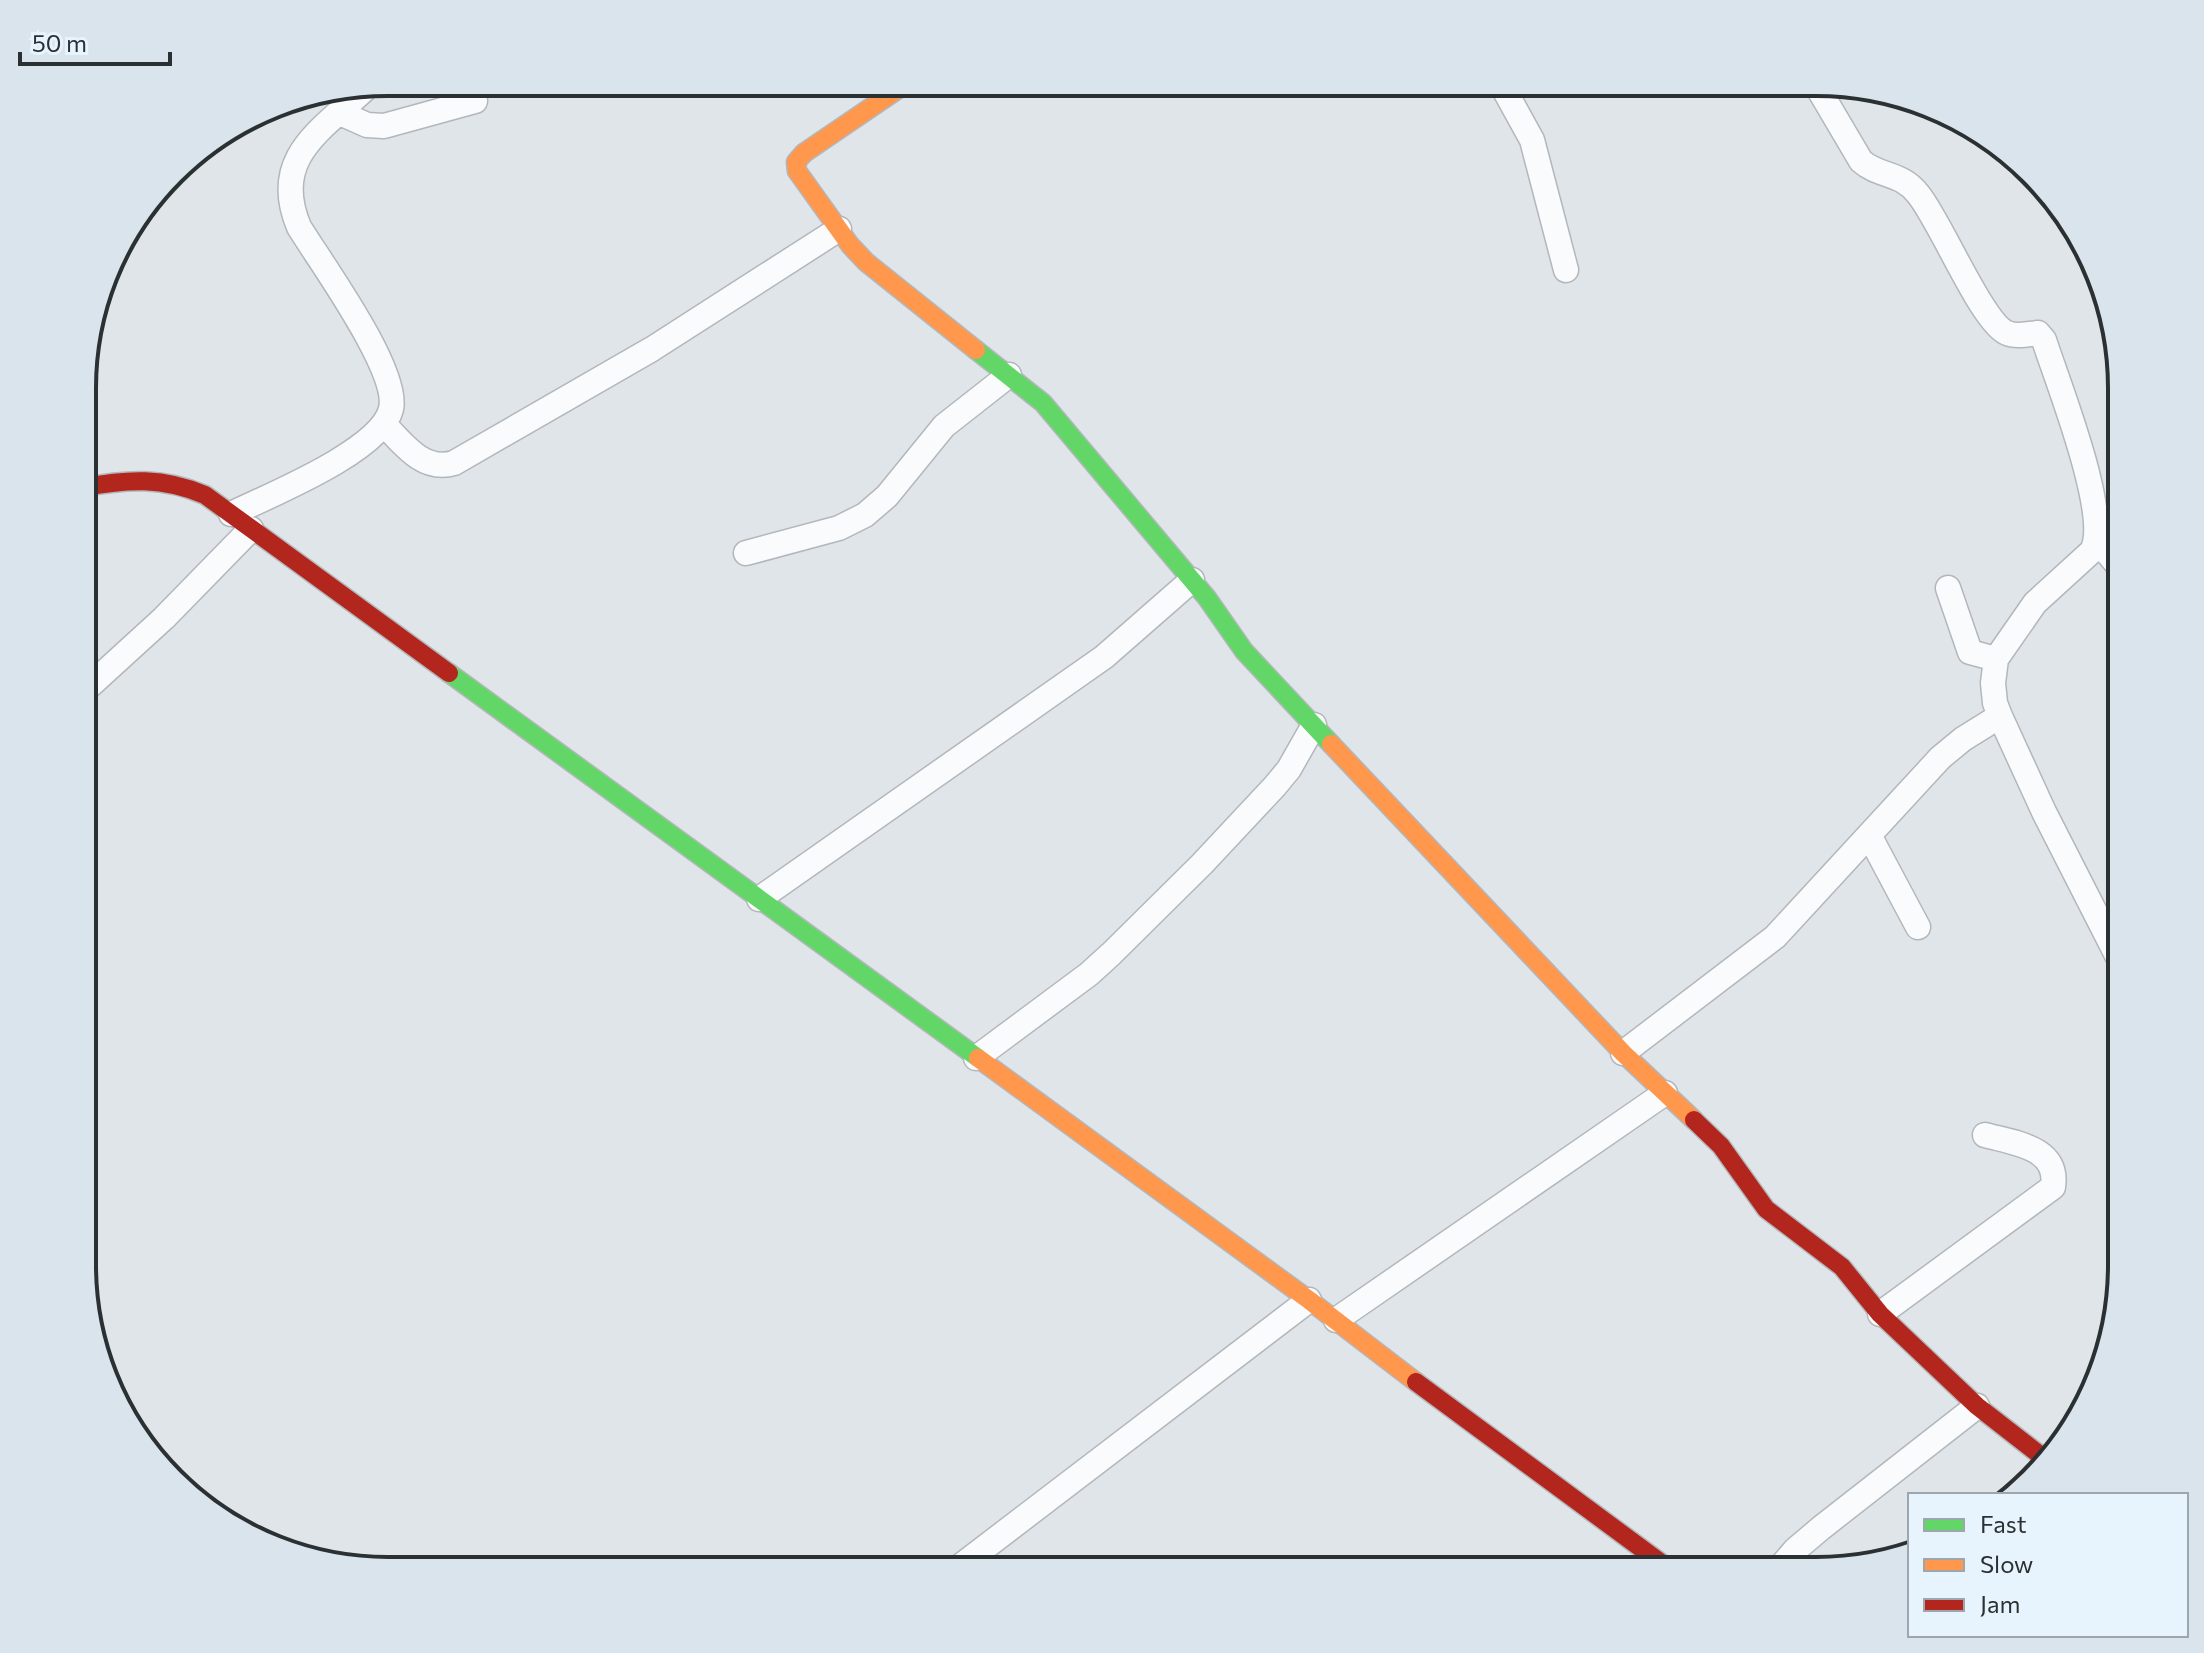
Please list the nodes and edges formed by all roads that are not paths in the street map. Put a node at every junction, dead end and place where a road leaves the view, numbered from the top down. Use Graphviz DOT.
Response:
graph roads {
  1 [pos="888,96"];
  2 [pos="1508,96"];
  3 [pos="1823,96"];
  4 [pos="356,98"];
  5 [pos="475,101"];
  6 [pos="340,113"];
  7 [pos="839,229"];
  8 [pos="1566,270"];
  9 [pos="1009,375"];
  10 [pos="384,424"];
  11 [pos="96,485"];
  12 [pos="241,522"];
  13 [pos="2097,541"];
  14 [pos="2108,552"];
  15 [pos="746,553"];
  16 [pos="1192,580"];
  17 [pos="1948,588"];
  18 [pos="1996,659"];
  19 [pos="96,680"];
  20 [pos="2000,716"];
  21 [pos="1314,725"];
  22 [pos="1869,835"];
  23 [pos="759,899"];
  24 [pos="1918,927"];
  25 [pos="2108,938"];
  26 [pos="1623,1053"];
  27 [pos="976,1058"];
  28 [pos="1665,1093"];
  29 [pos="1985,1135"];
  30 [pos="1309,1300"];
  31 [pos="1880,1314"];
  32 [pos="1336,1320"];
  33 [pos="1977,1406"];
  34 [pos="2038,1454"];
  35 [pos="972,1557"];
  36 [pos="1654,1557"];
  37 [pos="1789,1557"];
  1 -- 7 [label="street"];
  2 -- 8 [label="street"];
  3 -- 13 [label="street"];
  4 -- 6 [label="street"];
  5 -- 6 [label="street"];
  6 -- 10 [label="street"];
  7 -- 9 [label="street"];
  7 -- 10 [label="street"];
  9 -- 15 [label="street"];
  9 -- 16 [label="street"];
  10 -- 12 [label="street"];
  11 -- 12 [label="street"];
  12 -- 19 [label="street"];
  12 -- 23 [label="street"];
  13 -- 14 [label="street"];
  13 -- 18 [label="street"];
  16 -- 21 [label="street"];
  16 -- 23 [label="street"];
  17 -- 18 [label="street"];
  18 -- 20 [label="street"];
  20 -- 22 [label="street"];
  20 -- 25 [label="street"];
  21 -- 26 [label="street"];
  21 -- 27 [label="street"];
  22 -- 24 [label="street"];
  22 -- 26 [label="street"];
  23 -- 27 [label="street"];
  26 -- 28 [label="street"];
  27 -- 30 [label="street"];
  28 -- 31 [label="street"];
  28 -- 32 [label="street"];
  29 -- 31 [label="street"];
  30 -- 32 [label="street"];
  30 -- 35 [label="street"];
  31 -- 33 [label="street"];
  32 -- 36 [label="street"];
  33 -- 34 [label="street"];
  33 -- 37 [label="street"];
}
